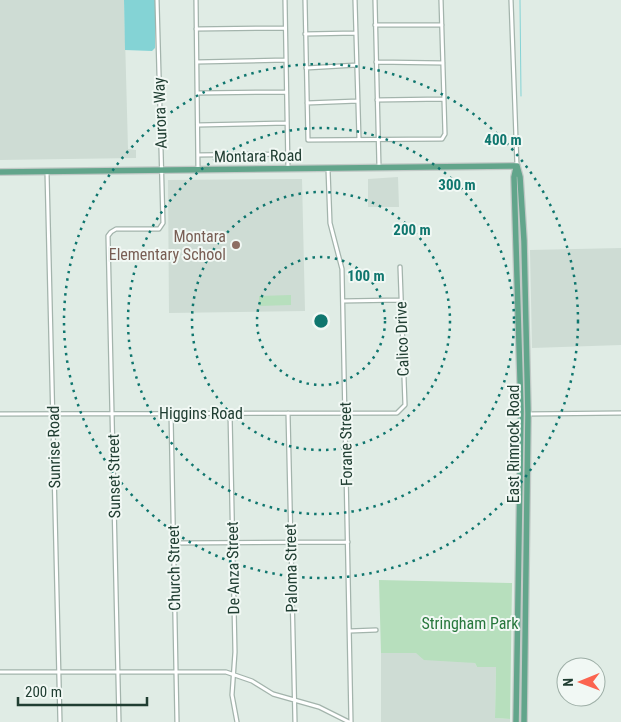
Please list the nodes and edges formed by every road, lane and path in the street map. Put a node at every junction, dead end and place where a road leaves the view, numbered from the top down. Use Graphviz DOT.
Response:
graph roads {
  1 [pos="157,0"];
  2 [pos="196,0"];
  3 [pos="285,0"];
  4 [pos="305,0"];
  5 [pos="355,0"];
  6 [pos="375,0"];
  7 [pos="441,0"];
  8 [pos="511,0"];
  9 [pos="375,25"];
  10 [pos="442,25"];
  11 [pos="285,28"];
  12 [pos="196,29"];
  13 [pos="356,33"];
  14 [pos="305,34"];
  15 [pos="286,60"];
  16 [pos="197,62"];
  17 [pos="376,62"];
  18 [pos="443,63"];
  19 [pos="357,65"];
  20 [pos="306,68"];
  21 [pos="286,92"];
  22 [pos="198,93"];
  23 [pos="444,99"];
  24 [pos="377,100"];
  25 [pos="358,101"];
  26 [pos="307,103"];
  27 [pos="287,123"];
  28 [pos="198,125"];
  29 [pos="358,139"];
  30 [pos="378,139"];
  31 [pos="288,154"];
  32 [pos="198,155"];
  33 [pos="516,166"];
  34 [pos="328,168"];
  35 [pos="379,168"];
  36 [pos="288,169"];
  37 [pos="161,170"];
  38 [pos="198,170"];
  39 [pos="0,172"];
  40 [pos="47,172"];
  41 [pos="111,232"];
  42 [pos="400,267"];
  43 [pos="401,300"];
  44 [pos="343,301"];
  45 [pos="402,410"];
  46 [pos="171,413"];
  47 [pos="230,413"];
  48 [pos="288,413"];
  49 [pos="346,413"];
  50 [pos="621,413"];
  51 [pos="0,414"];
  52 [pos="53,414"];
  53 [pos="112,414"];
  54 [pos="528,414"];
  55 [pos="348,542"];
  56 [pos="174,543"];
  57 [pos="232,543"];
  58 [pos="290,543"];
  59 [pos="376,630"];
  60 [pos="350,631"];
  61 [pos="0,672"];
  62 [pos="59,672"];
  63 [pos="118,672"];
  64 [pos="177,672"];
  65 [pos="234,674"];
  66 [pos="294,701"];
  67 [pos="60,722"];
  68 [pos="119,722"];
  69 [pos="177,722"];
  70 [pos="237,722"];
  71 [pos="295,722"];
  72 [pos="350,722"];
  73 [pos="516,722"];
  74 [pos="524,722"];
  1 -- 37 [label="street, Aurora Way"];
  2 -- 12 [label="street"];
  3 -- 11 [label="street"];
  4 -- 14 [label="street"];
  5 -- 13 [label="street"];
  6 -- 9 [label="street"];
  7 -- 10 [label="street"];
  8 -- 33 [label="street, East Rimrock Road"];
  9 -- 10 [label="street"];
  9 -- 17 [label="street"];
  10 -- 18 [label="street"];
  11 -- 12 [label="street"];
  11 -- 15 [label="street"];
  12 -- 16 [label="street"];
  13 -- 14 [label="street"];
  13 -- 19 [label="street"];
  14 -- 20 [label="street"];
  15 -- 16 [label="street"];
  15 -- 21 [label="street"];
  16 -- 22 [label="street"];
  17 -- 18 [label="street"];
  17 -- 24 [label="street"];
  18 -- 23 [label="street"];
  19 -- 20 [label="street"];
  19 -- 25 [label="street"];
  20 -- 26 [label="street"];
  21 -- 22 [label="street"];
  21 -- 27 [label="street"];
  22 -- 28 [label="street"];
  23 -- 24 [label="street"];
  23 -- 30 [label="street"];
  24 -- 30 [label="street"];
  25 -- 26 [label="street"];
  25 -- 29 [label="street"];
  26 -- 29 [label="street"];
  27 -- 28 [label="street"];
  27 -- 31 [label="street"];
  28 -- 32 [label="street"];
  29 -- 30 [label="street"];
  30 -- 35 [label="street"];
  31 -- 32 [label="street"];
  31 -- 36 [label="street"];
  32 -- 38 [label="street"];
  33 -- 35 [label="main road, Montara Road"];
  33 -- 54 [label="main road, East Rimrock Road"];
  33 -- 73 [label="main road, East Rimrock Road"];
  34 -- 35 [label="main road, Montara Road"];
  34 -- 36 [label="main road, Montara Road"];
  34 -- 44 [label="street, Forane Street"];
  36 -- 38 [label="main road, Montara Road"];
  37 -- 38 [label="main road, Montara Road"];
  37 -- 40 [label="main road, Montara Road"];
  37 -- 41 [label="street, Aurora Way"];
  39 -- 40 [label="main road, Montara Road"];
  40 -- 52 [label="street, Sunrise Road"];
  41 -- 53 [label="street, Sunset Street"];
  42 -- 43 [label="street, Calico Drive"];
  43 -- 44 [label="street"];
  43 -- 45 [label="street, Calico Drive"];
  44 -- 49 [label="street, Forane Street"];
  45 -- 49 [label="street, Higgins Road"];
  46 -- 47 [label="street, Higgins Road"];
  46 -- 53 [label="street, Higgins Road"];
  46 -- 56 [label="street, Church Street"];
  47 -- 48 [label="street, Higgins Road"];
  47 -- 57 [label="street, De Anza Street"];
  48 -- 49 [label="street, Higgins Road"];
  48 -- 58 [label="street, Paloma Street"];
  49 -- 55 [label="street, Forane Street"];
  50 -- 54 [label="street"];
  51 -- 52 [label="street, Higgins Road"];
  52 -- 53 [label="street, Higgins Road"];
  52 -- 62 [label="street, Sunrise Road"];
  53 -- 63 [label="street, Sunset Street"];
  54 -- 74 [label="main road, East Rimrock Road"];
  55 -- 58 [label="street"];
  55 -- 60 [label="street, Forane Street"];
  56 -- 57 [label="street"];
  56 -- 64 [label="street, Church Street"];
  57 -- 58 [label="street"];
  57 -- 65 [label="street, De Anza Street"];
  58 -- 66 [label="street, Paloma Street"];
  59 -- 60 [label="street"];
  60 -- 72 [label="street, Forane Street"];
  61 -- 62 [label="street"];
  62 -- 63 [label="street"];
  62 -- 67 [label="street, Sunrise Road"];
  63 -- 64 [label="street"];
  63 -- 68 [label="street, Sunset Street"];
  64 -- 65 [label="street"];
  64 -- 69 [label="street, Church Street"];
  65 -- 66 [label="street"];
  65 -- 70 [label="street, De Anza Street"];
  66 -- 71 [label="street, Paloma Street"];
  66 -- 72 [label="street"];
}
